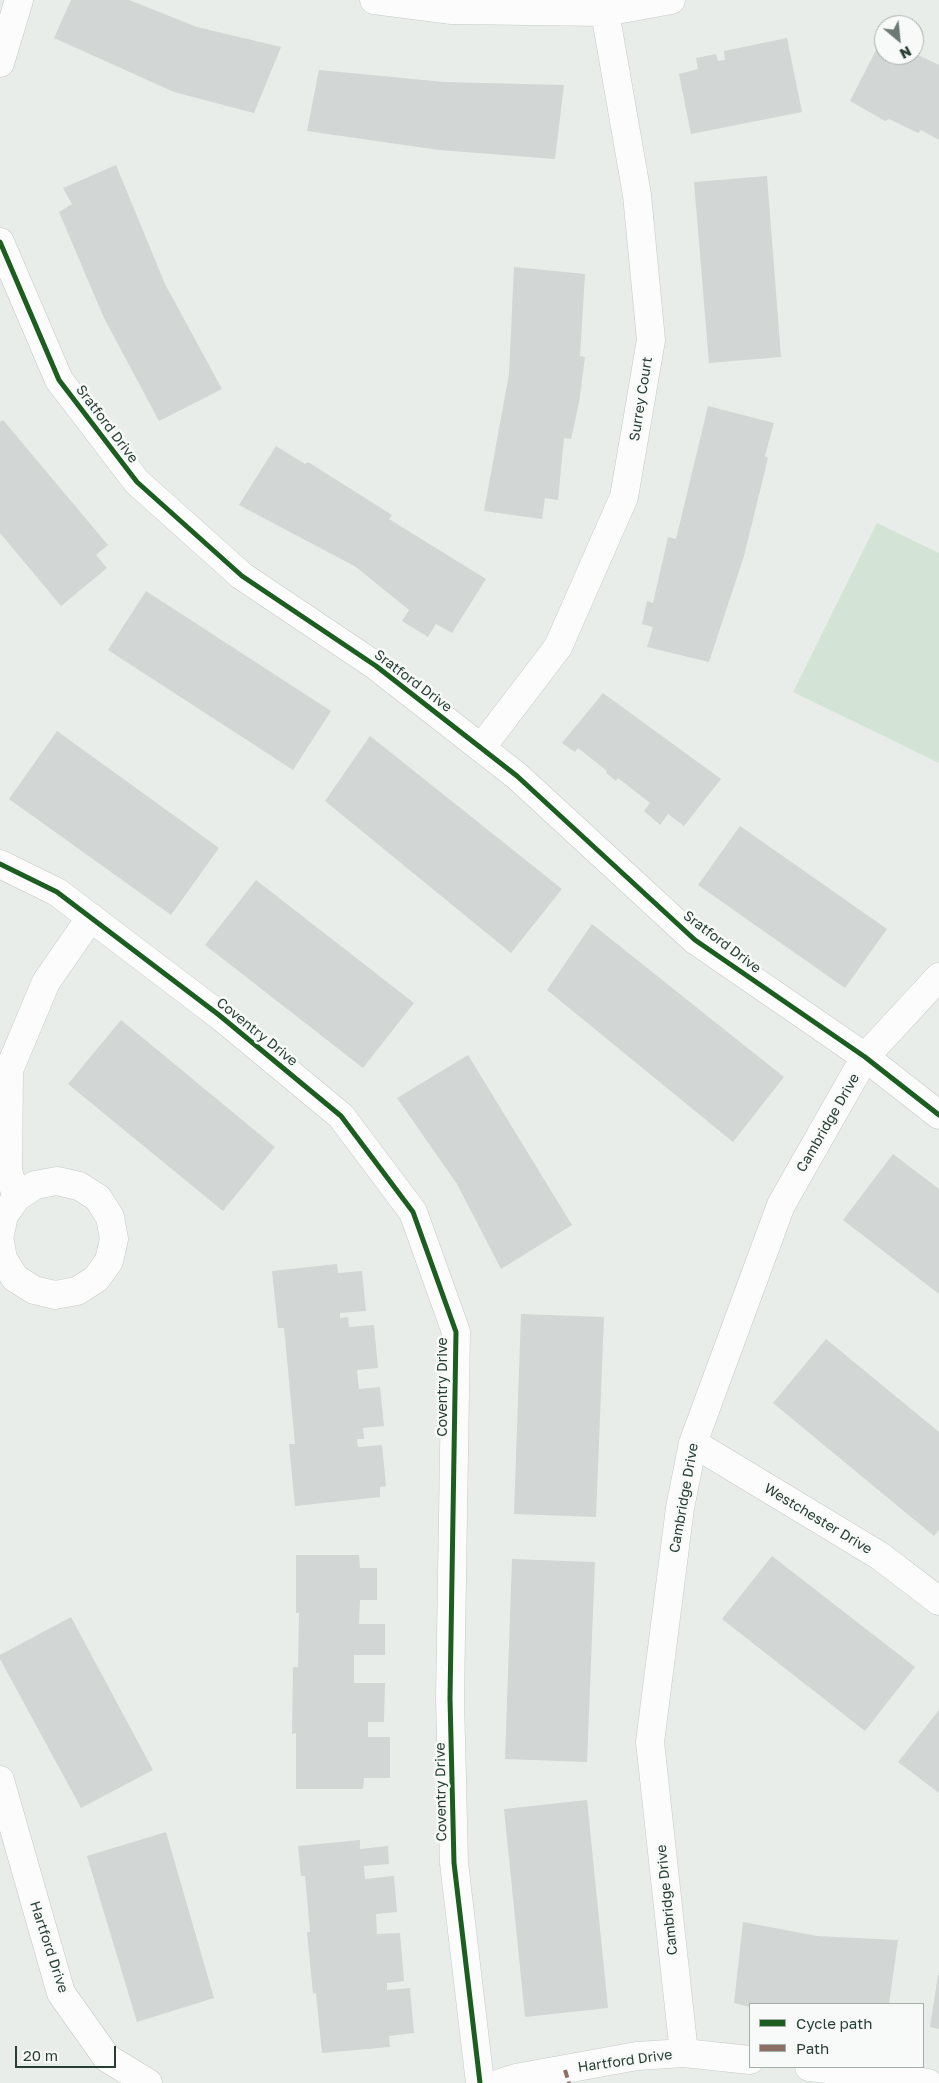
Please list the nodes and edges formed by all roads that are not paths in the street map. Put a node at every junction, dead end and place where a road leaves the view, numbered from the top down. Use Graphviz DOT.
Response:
graph roads {
  1 [pos="19,0"];
  2 [pos="374,0"];
  3 [pos="671,0"];
  4 [pos="605,12"];
  5 [pos="0,63"];
  6 [pos="0,242"];
  7 [pos="481,748"];
  8 [pos="0,864"];
  9 [pos="91,917"];
  10 [pos="939,977"];
  11 [pos="865,1057"];
  12 [pos="939,1115"];
  13 [pos="17,1197"];
  14 [pos="0,1234"];
  15 [pos="0,1242"];
  16 [pos="693,1443"];
  17 [pos="939,1601"];
  18 [pos="0,1780"];
  19 [pos="684,2053"];
  20 [pos="749,2060"];
  21 [pos="818,2068"];
  22 [pos="148,2083"];
  23 [pos="480,2083"];
  24 [pos="500,2083"];
  25 [pos="928,2083"];
  1 -- 5 [label="street"];
  2 -- 4 [label="street"];
  3 -- 4 [label="street"];
  4 -- 7 [label="street, Surrey Court"];
  6 -- 7 [label="street, Sratford Drive"];
  7 -- 11 [label="street, Sratford Drive"];
  8 -- 9 [label="street, Coventry Drive"];
  9 -- 13 [label="street"];
  9 -- 23 [label="street, Coventry Drive"];
  10 -- 11 [label="street, Cambridge Drive"];
  11 -- 12 [label="street, Sratford Drive"];
  11 -- 16 [label="street, Cambridge Drive"];
  13 -- 14 [label="street"];
  13 -- 15 [label="street"];
  16 -- 17 [label="street, Westchester Drive"];
  16 -- 19 [label="street, Cambridge Drive"];
  18 -- 22 [label="street, Hartford Drive"];
  19 -- 20 [label="street, Hartford Drive"];
  19 -- 24 [label="street, Hartford Drive"];
  21 -- 25 [label="street"];
}
